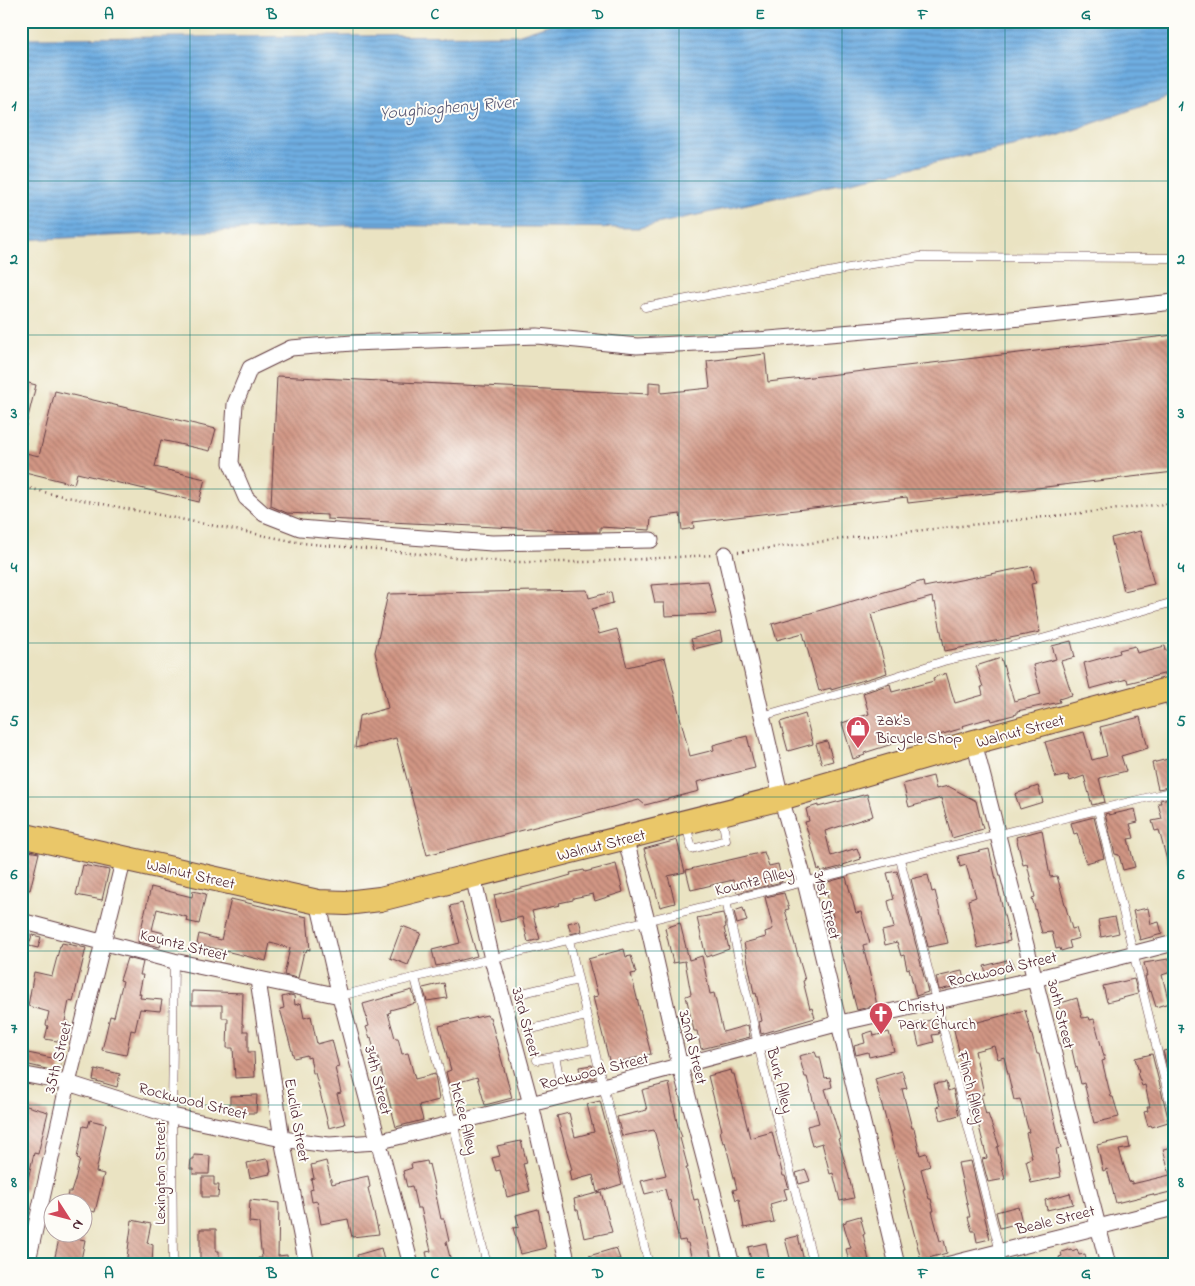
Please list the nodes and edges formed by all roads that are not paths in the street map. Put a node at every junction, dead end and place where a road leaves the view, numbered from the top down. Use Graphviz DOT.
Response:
graph roads {
  1 [pos="1174,258"];
  2 [pos="1174,302"];
  3 [pos="645,307"];
  4 [pos="651,540"];
  5 [pos="725,554"];
  6 [pos="1174,602"];
  7 [pos="1173,693"];
  8 [pos="762,716"];
  9 [pos="974,742"];
  10 [pos="1174,791"];
  11 [pos="781,798"];
  12 [pos="1098,810"];
  13 [pos="998,834"];
  14 [pos="21,835"];
  15 [pos="625,838"];
  16 [pos="124,858"];
  17 [pos="900,859"];
  18 [pos="473,876"];
  19 [pos="805,882"];
  20 [pos="726,901"];
  21 [pos="318,902"];
  22 [pos="647,921"];
  23 [pos="25,922"];
  24 [pos="569,940"];
  25 [pos="104,942"];
  26 [pos="1174,943"];
  27 [pos="21,954"];
  28 [pos="1133,954"];
  29 [pos="492,959"];
  30 [pos="174,961"];
  31 [pos="415,978"];
  32 [pos="1035,979"];
  33 [pos="258,980"];
  34 [pos="578,980"];
  35 [pos="518,994"];
  36 [pos="340,996"];
  37 [pos="936,1001"];
  38 [pos="586,1016"];
  39 [pos="840,1023"];
  40 [pos="527,1030"];
  41 [pos="758,1045"];
  42 [pos="594,1049"];
  43 [pos="555,1056"];
  44 [pos="537,1060"];
  45 [pos="680,1066"];
  46 [pos="21,1074"];
  47 [pos="68,1082"];
  48 [pos="603,1086"];
  49 [pos="563,1096"];
  50 [pos="531,1104"];
  51 [pos="172,1116"];
  52 [pos="1174,1118"];
  53 [pos="453,1122"];
  54 [pos="282,1139"];
  55 [pos="377,1142"];
  56 [pos="1174,1208"];
  57 [pos="1098,1226"];
  58 [pos="1001,1258"];
  59 [pos="27,1265"];
  60 [pos="173,1265"];
  61 [pos="307,1265"];
  62 [pos="411,1265"];
  63 [pos="487,1265"];
  64 [pos="568,1265"];
  65 [pos="649,1265"];
  66 [pos="732,1265"];
  67 [pos="814,1265"];
  68 [pos="897,1265"];
  69 [pos="946,1265"];
  70 [pos="1108,1265"];
  1 -- 3 [label="lane"];
  2 -- 4 [label="street"];
  5 -- 8 [label="street, 31st Street"];
  6 -- 8 [label="lane"];
  7 -- 9 [label="main road, Walnut Street"];
  8 -- 11 [label="street, 31st Street"];
  9 -- 11 [label="main road, Walnut Street"];
  9 -- 13 [label="street, 30th Street"];
  10 -- 12 [label="lane, Kountz Alley"];
  11 -- 15 [label="main road, Walnut Street"];
  11 -- 19 [label="street, 31st Street"];
  12 -- 13 [label="lane, Kountz Alley"];
  12 -- 28 [label="lane"];
  13 -- 17 [label="lane, Kountz Alley"];
  13 -- 32 [label="street, 30th Street"];
  14 -- 16 [label="main road, Walnut Street"];
  15 -- 18 [label="main road, Walnut Street"];
  15 -- 22 [label="street, 32nd Street"];
  16 -- 21 [label="main road, Walnut Street"];
  16 -- 25 [label="street, 35th Street"];
  17 -- 19 [label="lane, Kountz Alley"];
  17 -- 37 [label="lane, Flinch Alley"];
  18 -- 21 [label="main road, Walnut Street"];
  18 -- 29 [label="street, 33rd Street"];
  19 -- 20 [label="lane, Kountz Alley"];
  19 -- 39 [label="street, 31st Street"];
  20 -- 22 [label="lane, Kountz Alley"];
  20 -- 41 [label="lane, Burk Alley"];
  21 -- 36 [label="street, 34th Street"];
  22 -- 24 [label="lane, Kountz Alley"];
  22 -- 45 [label="street, 32nd Street"];
  23 -- 25 [label="street, Kountz Street"];
  23 -- 27 [label="lane"];
  24 -- 29 [label="lane, Kountz Alley"];
  24 -- 34 [label="lane"];
  25 -- 30 [label="street, Kountz Street"];
  25 -- 47 [label="street, 35th Street"];
  26 -- 28 [label="street, Rockwood Street"];
  28 -- 32 [label="street, Rockwood Street"];
  28 -- 52 [label="lane"];
  29 -- 31 [label="lane, Kountz Alley"];
  29 -- 50 [label="street, 33rd Street"];
  30 -- 33 [label="street, Kountz Street"];
  30 -- 51 [label="lane, Lexington Street"];
  31 -- 36 [label="lane, Kountz Alley"];
  31 -- 53 [label="lane, McKee Alley"];
  32 -- 37 [label="street, Rockwood Street"];
  32 -- 57 [label="street, 30th Street"];
  33 -- 36 [label="street, Kountz Street"];
  33 -- 54 [label="street, Euclid Street"];
  34 -- 35 [label="lane"];
  34 -- 38 [label="lane"];
  36 -- 55 [label="street, 34th Street"];
  37 -- 39 [label="street, Rockwood Street"];
  37 -- 58 [label="lane, Flinch Alley"];
  38 -- 40 [label="lane"];
  38 -- 42 [label="lane"];
  39 -- 41 [label="street, Rockwood Street"];
  39 -- 68 [label="street, 31st Street"];
  41 -- 45 [label="street, Rockwood Street"];
  41 -- 67 [label="lane, Burk Alley"];
  42 -- 43 [label="lane"];
  42 -- 48 [label="lane"];
  43 -- 44 [label="lane"];
  43 -- 49 [label="lane"];
  45 -- 48 [label="street, Rockwood Street"];
  45 -- 66 [label="street, 32nd Street"];
  46 -- 47 [label="street, Rockwood Street"];
  47 -- 51 [label="street, Rockwood Street"];
  47 -- 59 [label="street, 35th Street"];
  48 -- 49 [label="street, Rockwood Street"];
  48 -- 65 [label="lane"];
  49 -- 50 [label="street, Rockwood Street"];
  50 -- 53 [label="street, Rockwood Street"];
  50 -- 64 [label="street, 33rd Street"];
  51 -- 54 [label="street, Rockwood Street"];
  51 -- 60 [label="lane, Lexington Street"];
  53 -- 55 [label="street, Rockwood Street"];
  53 -- 63 [label="lane, McKee Alley"];
  54 -- 55 [label="street, Rockwood Street"];
  54 -- 61 [label="street, Euclid Street"];
  55 -- 62 [label="street, 34th Street"];
  56 -- 57 [label="street, Beale Street"];
  57 -- 58 [label="street, Beale Street"];
  57 -- 70 [label="street, 30th Street"];
  58 -- 69 [label="street, Beale Street"];
}
